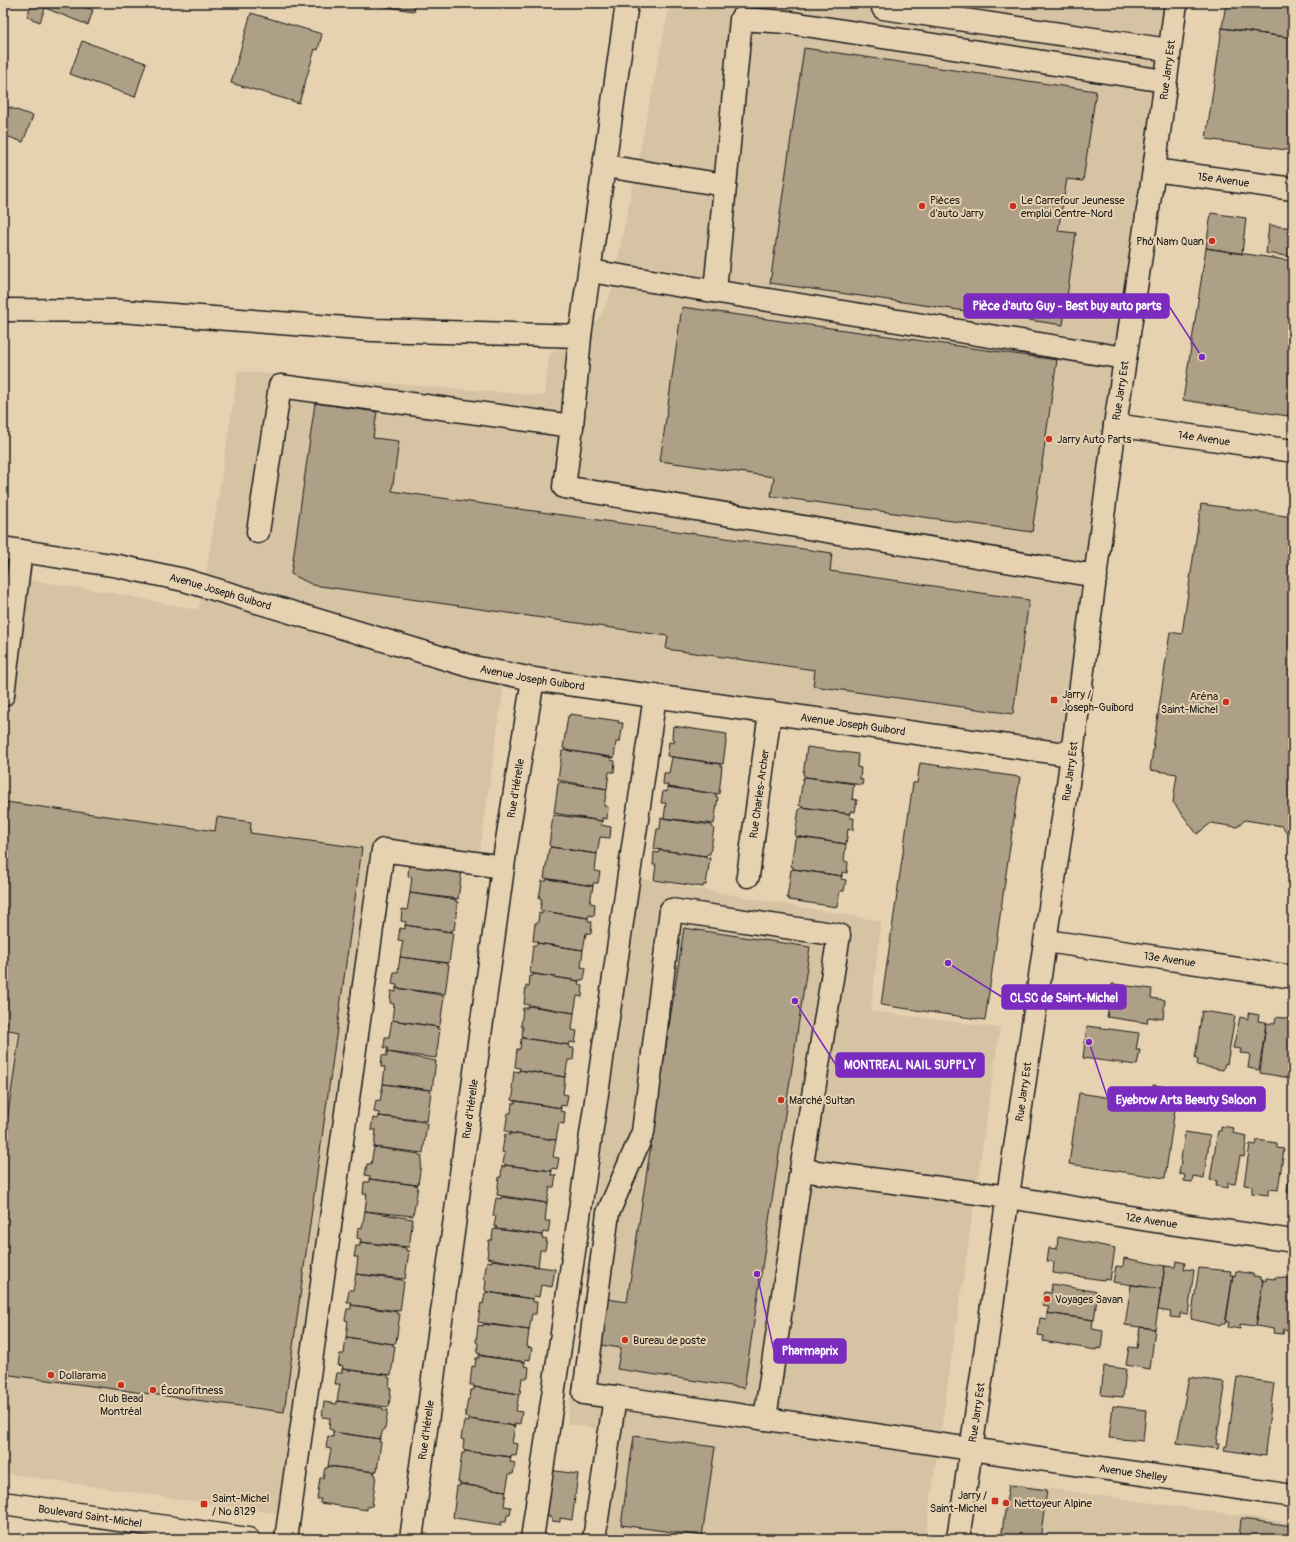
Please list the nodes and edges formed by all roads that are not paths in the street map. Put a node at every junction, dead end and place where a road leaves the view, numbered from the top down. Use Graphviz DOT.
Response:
graph roads {
  1 [pos="627,3"];
  2 [pos="883,3"];
  3 [pos="1176,3"];
  4 [pos="1169,50"];
  5 [pos="1165,81"];
  6 [pos="604,166"];
  7 [pos="1154,170"];
  8 [pos="725,185"];
  9 [pos="1293,189"];
  10 [pos="590,271"];
  11 [pos="715,291"];
  12 [pos="3,310"];
  13 [pos="580,336"];
  14 [pos="1125,358"];
  15 [pos="1115,425"];
  16 [pos="572,426"];
  17 [pos="1293,451"];
  18 [pos="258,532"];
  19 [pos="12,549"];
  20 [pos="1096,576"];
  21 [pos="533,679"];
  22 [pos="3,696"];
  23 [pos="655,696"];
  24 [pos="770,712"];
  25 [pos="1072,755"];
  26 [pos="503,867"];
  27 [pos="748,876"];
  28 [pos="1046,941"];
  29 [pos="1293,977"];
  30 [pos="801,1170"];
  31 [pos="1009,1197"];
  32 [pos="1293,1241"];
  33 [pos="615,1397"];
  34 [pos="765,1419"];
  35 [pos="972,1449"];
  36 [pos="1293,1496"];
  37 [pos="3,1503"];
  38 [pos="248,1539"];
  39 [pos="286,1539"];
  40 [pos="411,1539"];
  41 [pos="532,1539"];
  42 [pos="594,1539"];
  43 [pos="958,1539"];
  1 -- 6 [label="street"];
  2 -- 4 [label="street"];
  3 -- 4 [label="street, Rue Jarry Est"];
  4 -- 5 [label="street, Rue Jarry Est"];
  5 -- 7 [label="street, Rue Jarry Est"];
  5 -- 8 [label="street"];
  6 -- 8 [label="street"];
  6 -- 10 [label="street"];
  7 -- 9 [label="street, 15e Avenue"];
  7 -- 14 [label="street, Rue Jarry Est"];
  8 -- 11 [label="street"];
  10 -- 11 [label="street"];
  10 -- 13 [label="street"];
  11 -- 14 [label="street"];
  12 -- 13 [label="street"];
  13 -- 16 [label="street"];
  14 -- 15 [label="street, Rue Jarry Est"];
  15 -- 17 [label="street, 14e Avenue"];
  15 -- 20 [label="street, Rue Jarry Est"];
  16 -- 18 [label="street"];
  16 -- 20 [label="street"];
  19 -- 21 [label="street, Avenue Joseph Guibord"];
  19 -- 22 [label="street"];
  20 -- 25 [label="street, Rue Jarry Est"];
  21 -- 23 [label="street, Avenue Joseph Guibord"];
  21 -- 26 [label="street, Rue d'Hérelle"];
  23 -- 24 [label="street, Avenue Joseph Guibord"];
  23 -- 41 [label="street"];
  24 -- 25 [label="street, Avenue Joseph Guibord"];
  24 -- 27 [label="street, Rue Charles-Archer"];
  25 -- 28 [label="street, Rue Jarry Est"];
  26 -- 39 [label="street"];
  26 -- 40 [label="street, Rue d'Hérelle"];
  28 -- 29 [label="street, 13e Avenue"];
  28 -- 31 [label="street, Rue Jarry Est"];
  30 -- 31 [label="street, 12e Avenue"];
  30 -- 33 [label="street, Avenue Shelley"];
  30 -- 34 [label="street"];
  31 -- 32 [label="street, 12e Avenue"];
  31 -- 35 [label="street, Rue Jarry Est"];
  33 -- 34 [label="street, Avenue Shelley"];
  33 -- 42 [label="street"];
  34 -- 35 [label="street, Avenue Shelley"];
  35 -- 36 [label="street, Avenue Shelley"];
  35 -- 43 [label="street, Rue Jarry Est"];
  37 -- 38 [label="street, Boulevard Saint-Michel"];
}
